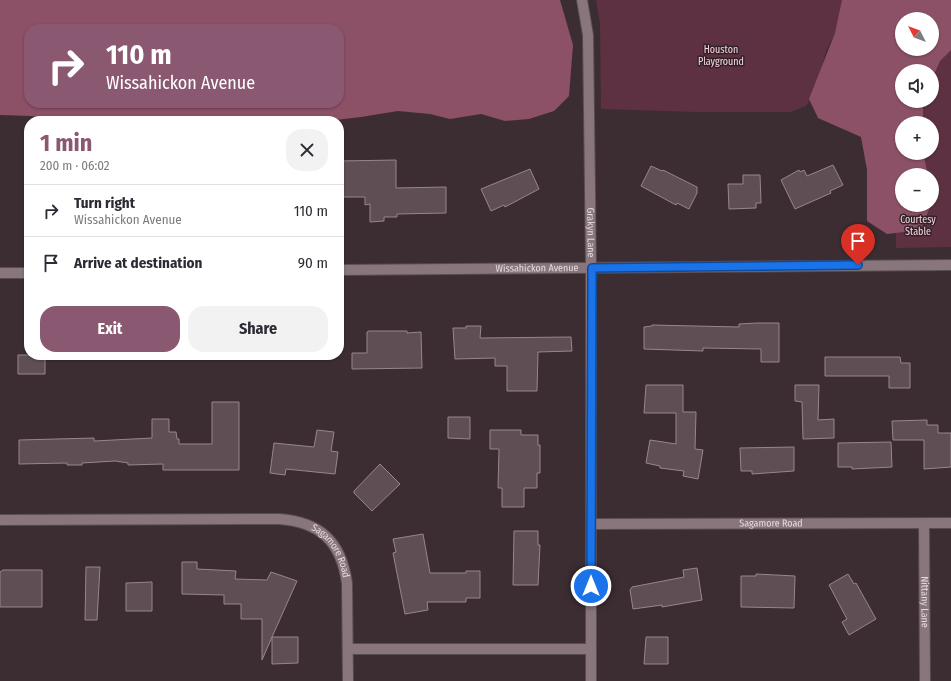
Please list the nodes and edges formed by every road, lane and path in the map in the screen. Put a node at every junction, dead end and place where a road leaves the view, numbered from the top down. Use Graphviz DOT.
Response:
graph roads {
  1 [pos="582,0"];
  2 [pos="951,265"];
  3 [pos="592,268"];
  4 [pos="344,270"];
  5 [pos="0,273"];
  6 [pos="24,273"];
  7 [pos="0,520"];
  8 [pos="951,523"];
  9 [pos="591,524"];
  10 [pos="924,524"];
  11 [pos="348,649"];
  12 [pos="591,649"];
  13 [pos="348,681"];
  14 [pos="591,681"];
  15 [pos="925,681"];
  1 -- 3 [label="street, Grakyn Lane"];
  2 -- 3 [label="street, Wissahickon Avenue"];
  3 -- 4 [label="street, Wissahickon Avenue"];
  3 -- 9 [label="street, Grakyn Lane"];
  5 -- 6 [label="street"];
  7 -- 11 [label="street, Sagamore Road"];
  8 -- 10 [label="street, Sagamore Road"];
  9 -- 10 [label="street, Sagamore Road"];
  9 -- 12 [label="street, Grakyn Lane"];
  10 -- 15 [label="street, Nittany Lane"];
  11 -- 12 [label="street"];
  11 -- 13 [label="street, Sagamore Road"];
  12 -- 14 [label="street, Grakyn Lane"];
}
